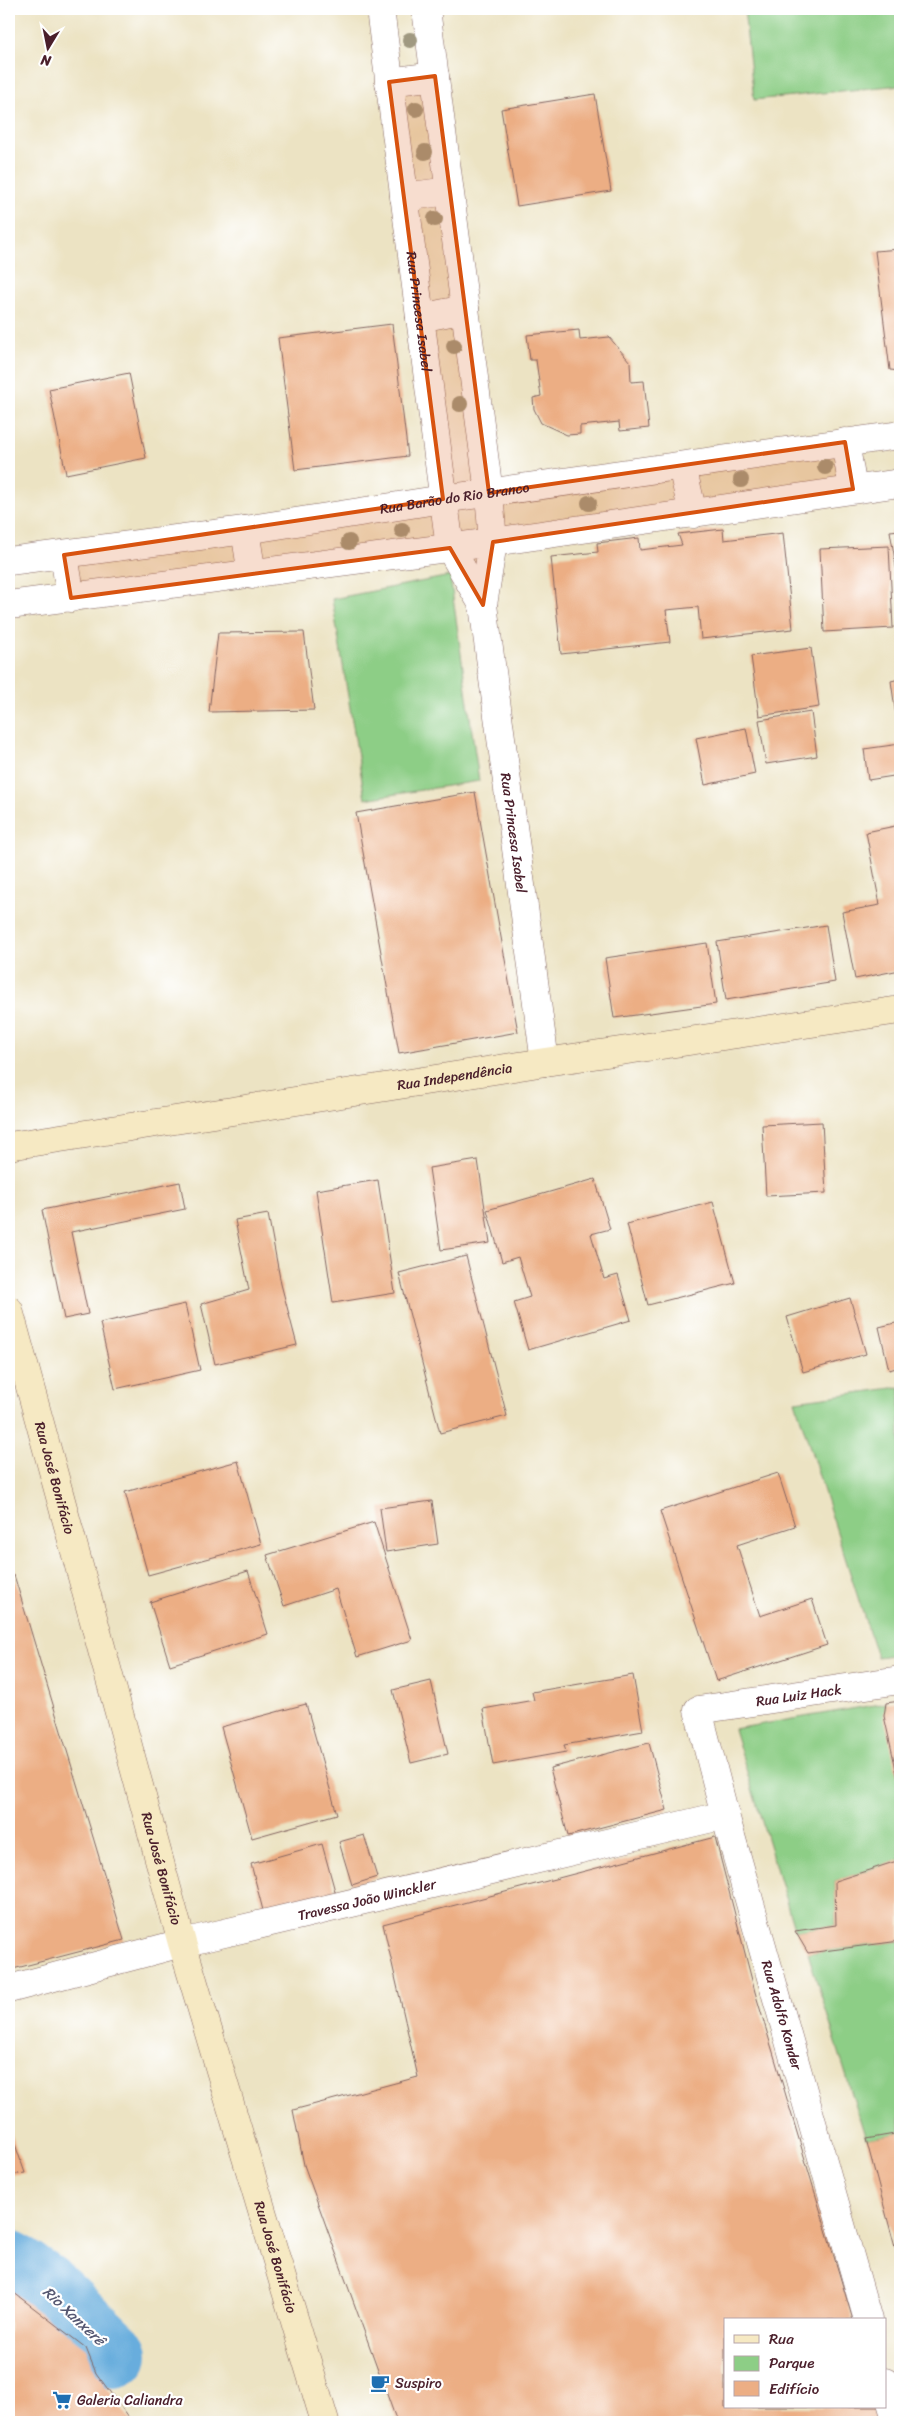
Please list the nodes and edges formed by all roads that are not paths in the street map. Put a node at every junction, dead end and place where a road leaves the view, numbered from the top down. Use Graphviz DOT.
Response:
graph roads {
  1 [pos="380,9"];
  2 [pos="426,9"];
  3 [pos="435,76"];
  4 [pos="389,82"];
  5 [pos="449,191"];
  6 [pos="404,198"];
  7 [pos="465,309"];
  8 [pos="420,318"];
  9 [pos="900,435"];
  10 [pos="845,442"];
  11 [pos="682,466"];
  12 [pos="900,483"];
  13 [pos="853,489"];
  14 [pos="489,494"];
  15 [pos="443,499"];
  16 [pos="693,514"];
  17 [pos="245,530"];
  18 [pos="493,542"];
  19 [pos="450,548"];
  20 [pos="64,555"];
  21 [pos="9,561"];
  22 [pos="252,575"];
  23 [pos="71,598"];
  24 [pos="9,605"];
  25 [pos="483,605"];
  26 [pos="900,1010"];
  27 [pos="545,1062"];
  28 [pos="9,1146"];
  29 [pos="9,1310"];
  30 [pos="900,1680"];
  31 [pos="698,1710"];
  32 [pos="725,1815"];
  33 [pos="182,1943"];
  34 [pos="9,1989"];
  35 [pos="867,2318"];
  36 [pos="886,2385"];
  37 [pos="325,2422"];
  38 [pos="897,2422"];
  1 -- 4 [label="street, Rua Princesa Isabel"];
  2 -- 3 [label="street, Rua Princesa Isabel"];
  3 -- 4 [label="street"];
  3 -- 5 [label="street, Rua Princesa Isabel"];
  4 -- 6 [label="street, Rua Princesa Isabel"];
  5 -- 6 [label="street"];
  5 -- 7 [label="street, Rua Princesa Isabel"];
  6 -- 8 [label="street, Rua Princesa Isabel"];
  7 -- 8 [label="street"];
  7 -- 14 [label="street, Rua Princesa Isabel"];
  8 -- 15 [label="street, Rua Princesa Isabel"];
  9 -- 10 [label="street, Rua Barão do Rio Branco"];
  10 -- 11 [label="street, Rua Barão do Rio Branco"];
  10 -- 13 [label="street"];
  11 -- 14 [label="street, Rua Barão do Rio Branco"];
  11 -- 16 [label="street"];
  12 -- 13 [label="street"];
  13 -- 16 [label="street"];
  14 -- 15 [label="street, Rua Barão do Rio Branco"];
  14 -- 18 [label="street, Rua Princesa Isabel"];
  15 -- 17 [label="street, Rua Barão do Rio Branco"];
  15 -- 19 [label="street, Rua Princesa Isabel"];
  16 -- 18 [label="street"];
  17 -- 20 [label="street, Rua Barão do Rio Branco"];
  17 -- 22 [label="street"];
  18 -- 19 [label="street"];
  18 -- 25 [label="street, Rua Princesa Isabel"];
  19 -- 22 [label="street"];
  19 -- 25 [label="street, Rua Princesa Isabel"];
  20 -- 21 [label="street, Rua Barão do Rio Branco"];
  20 -- 23 [label="street"];
  22 -- 23 [label="street"];
  23 -- 24 [label="street"];
  25 -- 27 [label="street, Rua Princesa Isabel"];
  26 -- 27 [label="street, Rua Independência"];
  27 -- 28 [label="street, Rua Independência"];
  29 -- 33 [label="street, Rua José Bonifácio"];
  30 -- 31 [label="street, Rua Luiz Hack"];
  31 -- 32 [label="street, Rua Adolfo Konder"];
  32 -- 33 [label="street, Travessa João Winckler"];
  32 -- 35 [label="street, Rua Adolfo Konder"];
  33 -- 34 [label="street, Travessa João Winckler"];
  33 -- 37 [label="street, Rua José Bonifácio"];
  36 -- 38 [label="street"];
}
